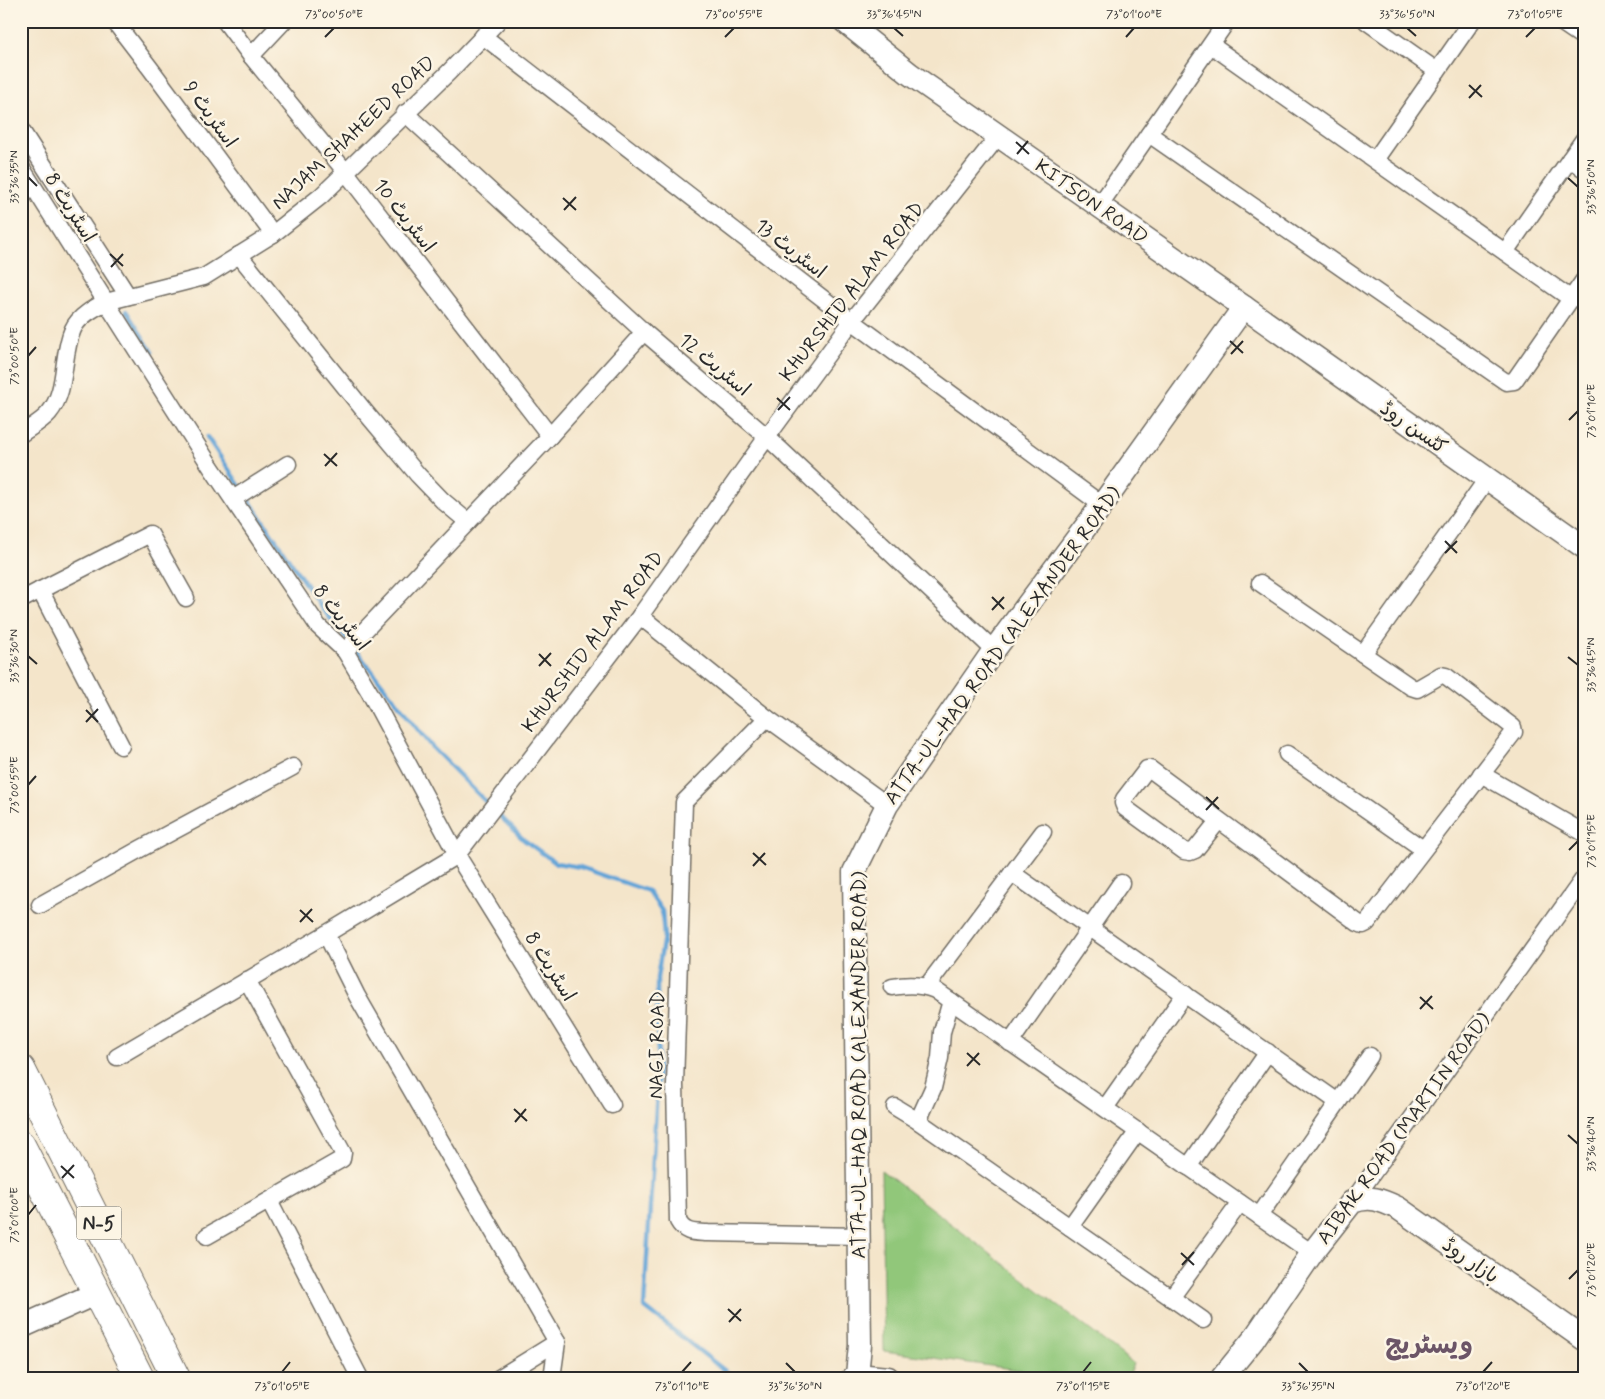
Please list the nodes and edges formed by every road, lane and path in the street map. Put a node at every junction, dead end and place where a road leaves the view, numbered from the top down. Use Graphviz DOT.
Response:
graph roads {
  1 [pos="114,21"];
  2 [pos="225,21"];
  3 [pos="284,21"];
  4 [pos="498,21"];
  5 [pos="844,21"];
  6 [pos="1228,21"];
  7 [pos="1366,21"];
  8 [pos="1472,21"];
  9 [pos="1560,21"];
  10 [pos="483,36"];
  11 [pos="1584,38"];
  12 [pos="1211,44"];
  13 [pos="251,56"];
  14 [pos="1437,71"];
  15 [pos="405,112"];
  16 [pos="21,130"];
  17 [pos="1149,134"];
  18 [pos="999,135"];
  19 [pos="1584,139"];
  20 [pos="1570,159"];
  21 [pos="1375,160"];
  22 [pos="21,167"];
  23 [pos="1584,169"];
  24 [pos="345,172"];
  25 [pos="1099,206"];
  26 [pos="273,234"];
  27 [pos="1505,252"];
  28 [pos="239,255"];
  29 [pos="1584,280"];
  30 [pos="136,294"];
  31 [pos="1570,298"];
  32 [pos="106,302"];
  33 [pos="1244,307"];
  34 [pos="852,322"];
  35 [pos="644,332"];
  36 [pos="21,434"];
  37 [pos="550,436"];
  38 [pos="767,437"];
  39 [pos="288,464"];
  40 [pos="1487,479"];
  41 [pos="236,498"];
  42 [pos="1102,505"];
  43 [pos="468,522"];
  44 [pos="1584,547"];
  45 [pos="1260,583"];
  46 [pos="40,590"];
  47 [pos="186,598"];
  48 [pos="21,600"];
  49 [pos="640,616"];
  50 [pos="350,645"];
  51 [pos="994,650"];
  52 [pos="1363,654"];
  53 [pos="767,718"];
  54 [pos="121,746"];
  55 [pos="1287,754"];
  56 [pos="293,767"];
  57 [pos="1481,774"];
  58 [pos="887,804"];
  59 [pos="1219,820"];
  60 [pos="1043,832"];
  61 [pos="1584,833"];
  62 [pos="1423,848"];
  63 [pos="457,854"];
  64 [pos="1012,873"];
  65 [pos="1584,878"];
  66 [pos="1122,883"];
  67 [pos="40,905"];
  68 [pos="1090,928"];
  69 [pos="326,934"];
  70 [pos="247,980"];
  71 [pos="927,986"];
  72 [pos="892,987"];
  73 [pos="1185,994"];
  74 [pos="951,1001"];
  75 [pos="1010,1043"];
  76 [pos="1268,1052"];
  77 [pos="1370,1056"];
  78 [pos="117,1057"];
  79 [pos="21,1068"];
  80 [pos="1338,1102"];
  81 [pos="612,1105"];
  82 [pos="895,1107"];
  83 [pos="1105,1108"];
  84 [pos="918,1121"];
  85 [pos="1138,1131"];
  86 [pos="22,1150"];
  87 [pos="1188,1167"];
  88 [pos="269,1201"];
  89 [pos="1352,1202"];
  90 [pos="1240,1203"];
  91 [pos="1259,1216"];
  92 [pos="1070,1227"];
  93 [pos="207,1236"];
  94 [pos="859,1236"];
  95 [pos="1312,1253"];
  96 [pos="97,1293"];
  97 [pos="1171,1298"];
  98 [pos="1203,1320"];
  99 [pos="21,1327"];
  100 [pos="1584,1339"];
  101 [pos="557,1342"];
  102 [pos="511,1375"];
  103 [pos="855,1376"];
  104 [pos="140,1378"];
  105 [pos="176,1378"];
  106 [pos="360,1378"];
  107 [pos="552,1378"];
  108 [pos="888,1378"];
  109 [pos="1222,1378"];
  1 -- 26 [label="street, اسٹریٹ 9"];
  2 -- 13 [label="street, اسٹریٹ 10"];
  3 -- 13 [label="street"];
  4 -- 10 [label="street, NAJAM SHAHEED ROAD"];
  5 -- 18 [label="street, KITSON ROAD"];
  6 -- 12 [label="street"];
  7 -- 14 [label="street"];
  8 -- 14 [label="street"];
  9 -- 11 [label="street"];
  10 -- 15 [label="street, NAJAM SHAHEED ROAD"];
  10 -- 34 [label="street, اسٹریٹ 13"];
  12 -- 17 [label="street"];
  12 -- 21 [label="street"];
  13 -- 24 [label="street, اسٹریٹ 10"];
  14 -- 21 [label="street"];
  15 -- 24 [label="street, NAJAM SHAHEED ROAD"];
  15 -- 35 [label="street, اسٹریٹ 12"];
  16 -- 30 [label="street"];
  17 -- 25 [label="street"];
  17 -- 31 [label="street"];
  18 -- 25 [label="street, KITSON ROAD"];
  18 -- 34 [label="street, KHURSHID ALAM ROAD"];
  19 -- 20 [label="street"];
  20 -- 23 [label="street"];
  20 -- 27 [label="street"];
  21 -- 27 [label="street"];
  22 -- 32 [label="street, اسٹریٹ 8"];
  24 -- 26 [label="street, NAJAM SHAHEED ROAD"];
  24 -- 37 [label="street, اسٹریٹ 10"];
  25 -- 33 [label="street, KITSON ROAD"];
  26 -- 28 [label="street, NAJAM SHAHEED ROAD"];
  27 -- 31 [label="street"];
  28 -- 30 [label="street, NAJAM SHAHEED ROAD"];
  28 -- 43 [label="street"];
  29 -- 31 [label="street"];
  30 -- 32 [label="street, NAJAM SHAHEED ROAD"];
  32 -- 36 [label="street, NAJAM SHAHEED ROAD"];
  32 -- 41 [label="street, اسٹریٹ 8"];
  33 -- 40 [label="street, کٹسن روڈ"];
  33 -- 42 [label="street, ATTA-UL-HAQ ROAD (ALEXANDER ROAD)"];
  34 -- 38 [label="street, KHURSHID ALAM ROAD"];
  34 -- 42 [label="street, اسٹریٹ 13"];
  35 -- 37 [label="street"];
  35 -- 38 [label="street, اسٹریٹ 12"];
  37 -- 43 [label="street"];
  38 -- 49 [label="street, KHURSHID ALAM ROAD"];
  38 -- 51 [label="street, اسٹریٹ 12"];
  39 -- 41 [label="street"];
  40 -- 44 [label="street, کٹسن روڈ"];
  40 -- 52 [label="street"];
  41 -- 50 [label="street, اسٹریٹ 8"];
  42 -- 51 [label="street, ATTA-UL-HAQ ROAD (ALEXANDER ROAD)"];
  43 -- 50 [label="street"];
  45 -- 52 [label="street"];
  46 -- 47 [label="street"];
  46 -- 48 [label="street"];
  46 -- 54 [label="street"];
  49 -- 53 [label="street"];
  49 -- 63 [label="street, KHURSHID ALAM ROAD"];
  50 -- 63 [label="street, اسٹریٹ 8"];
  51 -- 58 [label="street, ATTA-UL-HAQ ROAD (ALEXANDER ROAD)"];
  52 -- 57 [label="street"];
  53 -- 58 [label="street"];
  53 -- 94 [label="street, NAGI ROAD"];
  55 -- 62 [label="street"];
  56 -- 67 [label="street"];
  57 -- 61 [label="street"];
  57 -- 62 [label="street"];
  58 -- 94 [label="street, ATTA-UL-HAQ ROAD (ALEXANDER ROAD)"];
  59 -- 59 [label="street"];
  59 -- 62 [label="street"];
  60 -- 64 [label="street"];
  63 -- 69 [label="street, KHURSHID ALAM ROAD"];
  63 -- 81 [label="street, اسٹریٹ 8"];
  64 -- 68 [label="street"];
  64 -- 71 [label="street"];
  65 -- 89 [label="street, AIBAK ROAD (MARTIN ROAD)"];
  66 -- 68 [label="street"];
  68 -- 73 [label="street"];
  68 -- 75 [label="street"];
  69 -- 70 [label="street, KHURSHID ALAM ROAD"];
  69 -- 101 [label="street"];
  70 -- 78 [label="street, KHURSHID ALAM ROAD"];
  70 -- 88 [label="street"];
  71 -- 72 [label="street"];
  71 -- 74 [label="street"];
  73 -- 76 [label="street"];
  73 -- 83 [label="street"];
  74 -- 75 [label="street"];
  74 -- 84 [label="street"];
  75 -- 83 [label="street"];
  76 -- 80 [label="street"];
  76 -- 87 [label="street"];
  77 -- 80 [label="street"];
  79 -- 105 [label="highway, N-5"];
  80 -- 91 [label="street"];
  82 -- 84 [label="street"];
  83 -- 85 [label="street"];
  84 -- 92 [label="street"];
  85 -- 87 [label="street"];
  85 -- 92 [label="street"];
  86 -- 96 [label="highway, N-5"];
  87 -- 90 [label="street"];
  88 -- 93 [label="street"];
  88 -- 106 [label="street"];
  89 -- 95 [label="street, AIBAK ROAD (MARTIN ROAD)"];
  89 -- 100 [label="street, بازار روڈ"];
  90 -- 91 [label="street"];
  90 -- 97 [label="street"];
  91 -- 95 [label="street"];
  92 -- 97 [label="street"];
  94 -- 103 [label="street, ATTA-UL-HAQ ROAD (ALEXANDER ROAD)"];
  95 -- 109 [label="street, AIBAK ROAD (MARTIN ROAD)"];
  96 -- 99 [label="street"];
  96 -- 104 [label="highway, N-5"];
  97 -- 98 [label="street"];
  101 -- 102 [label="street"];
  101 -- 107 [label="street"];
  103 -- 108 [label="street"];
}
